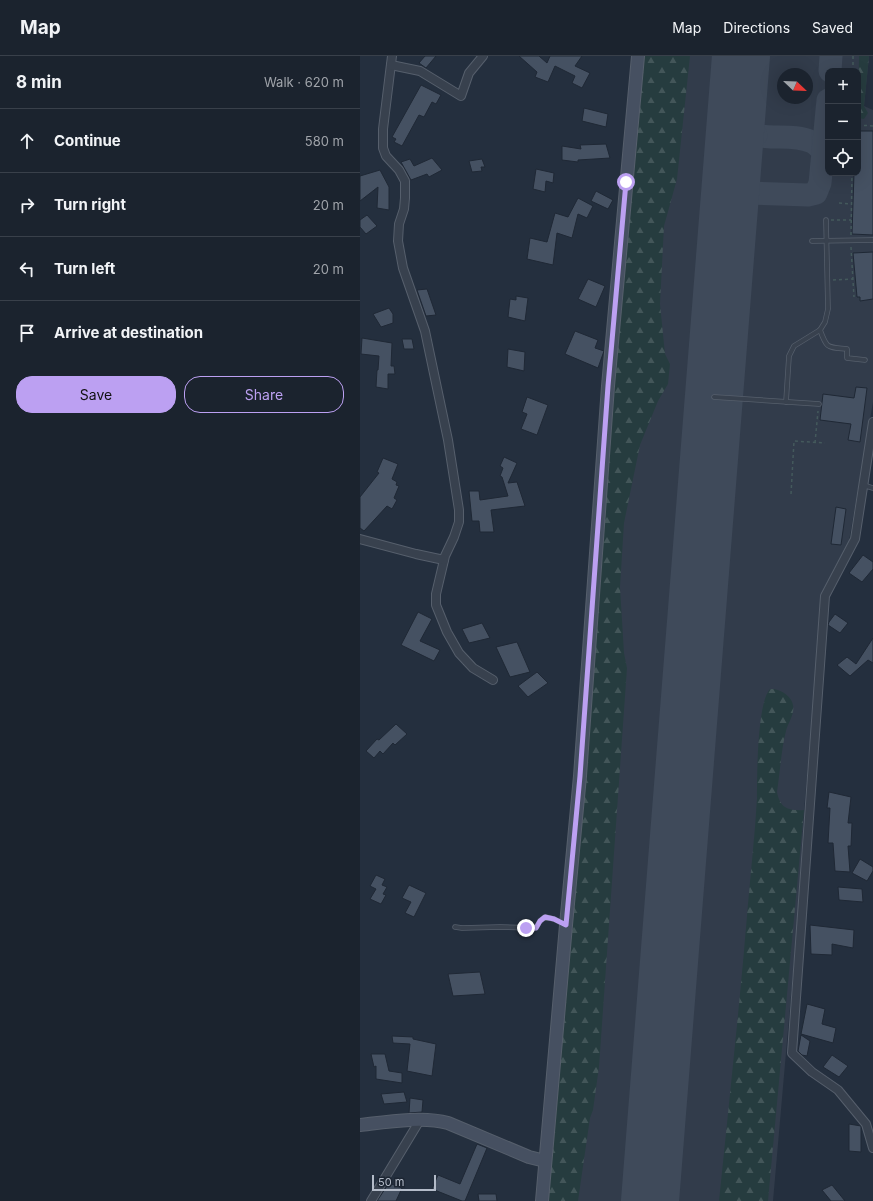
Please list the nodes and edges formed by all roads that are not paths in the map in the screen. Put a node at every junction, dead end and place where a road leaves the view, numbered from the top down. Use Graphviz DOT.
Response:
graph roads {
  1 [pos="392,56"];
  2 [pos="483,56"];
  3 [pos="638,56"];
  4 [pos="391,66"];
  5 [pos="826,220"];
  6 [pos="873,240"];
  7 [pos="812,241"];
  8 [pos="826,241"];
  9 [pos="820,330"];
  10 [pos="865,360"];
  11 [pos="714,397"];
  12 [pos="786,402"];
  13 [pos="819,404"];
  14 [pos="873,422"];
  15 [pos="863,485"];
  16 [pos="873,488"];
  17 [pos="360,539"];
  18 [pos="444,560"];
  19 [pos="493,680"];
  20 [pos="566,925"];
  21 [pos="455,927"];
  22 [pos="420,1120"];
  23 [pos="360,1125"];
  24 [pos="873,1148"];
  25 [pos="545,1161"];
  26 [pos="371,1201"];
  27 [pos="542,1201"];
  1 -- 4 [label="street"];
  2 -- 4 [label="street"];
  3 -- 20 [label="street"];
  4 -- 18 [label="street"];
  5 -- 8 [label="lane"];
  6 -- 8 [label="lane"];
  7 -- 8 [label="lane"];
  8 -- 9 [label="lane"];
  9 -- 10 [label="lane"];
  9 -- 12 [label="lane"];
  11 -- 12 [label="lane"];
  12 -- 13 [label="lane"];
  14 -- 15 [label="street"];
  15 -- 16 [label="lane"];
  15 -- 24 [label="street"];
  17 -- 18 [label="street"];
  18 -- 19 [label="street"];
  20 -- 21 [label="lane"];
  20 -- 25 [label="street"];
  22 -- 23 [label="street"];
  22 -- 25 [label="street"];
  22 -- 26 [label="street"];
  25 -- 27 [label="street"];
}
